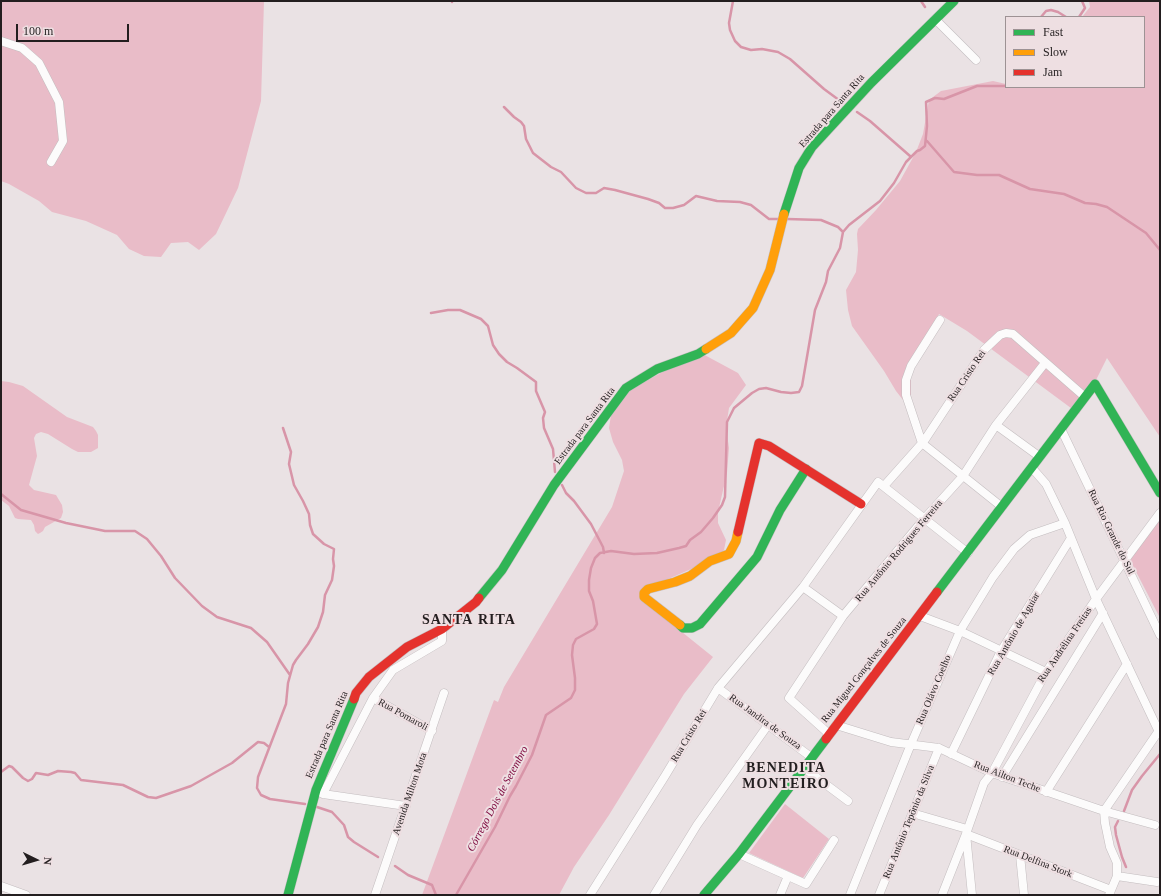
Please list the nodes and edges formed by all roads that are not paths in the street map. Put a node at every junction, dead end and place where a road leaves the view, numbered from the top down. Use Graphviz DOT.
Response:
graph roads {
  1 [pos="954,1"];
  2 [pos="935,19"];
  3 [pos="1,41"];
  4 [pos="976,60"];
  5 [pos="50,162"];
  6 [pos="940,320"];
  7 [pos="1045,363"];
  8 [pos="1085,398"];
  9 [pos="996,425"];
  10 [pos="1061,429"];
  11 [pos="922,443"];
  12 [pos="1040,457"];
  13 [pos="1032,468"];
  14 [pos="806,469"];
  15 [pos="963,476"];
  16 [pos="881,484"];
  17 [pos="1160,493"];
  18 [pos="861,504"];
  19 [pos="1002,507"];
  20 [pos="1160,513"];
  21 [pos="924,519"];
  22 [pos="1065,523"];
  23 [pos="1071,538"];
  24 [pos="968,553"];
  25 [pos="1124,561"];
  26 [pos="803,587"];
  27 [pos="1096,598"];
  28 [pos="1103,613"];
  29 [pos="843,616"];
  30 [pos="920,616"];
  31 [pos="442,629"];
  32 [pos="960,631"];
  33 [pos="1160,635"];
  34 [pos="1001,652"];
  35 [pos="1127,664"];
  36 [pos="1046,672"];
  37 [pos="718,688"];
  38 [pos="444,693"];
  39 [pos="373,698"];
  40 [pos="768,725"];
  41 [pos="836,725"];
  42 [pos="432,731"];
  43 [pos="1160,732"];
  44 [pos="828,734"];
  45 [pos="911,744"];
  46 [pos="939,748"];
  47 [pos="951,754"];
  48 [pos="812,757"];
  49 [pos="804,768"];
  50 [pos="992,773"];
  51 [pos="1002,777"];
  52 [pos="320,792"];
  53 [pos="1046,792"];
  54 [pos="848,801"];
  55 [pos="406,806"];
  56 [pos="1104,811"];
  57 [pos="912,814"];
  58 [pos="1155,825"];
  59 [pos="966,831"];
  60 [pos="834,840"];
  61 [pos="739,854"];
  62 [pos="1020,855"];
  63 [pos="788,876"];
  64 [pos="1117,876"];
  65 [pos="1157,882"];
  66 [pos="1,886"];
  67 [pos="1110,892"];
  68 [pos="26,895"];
  69 [pos="288,895"];
  70 [pos="375,895"];
  71 [pos="590,895"];
  72 [pos="654,895"];
  73 [pos="704,895"];
  74 [pos="780,895"];
  75 [pos="850,895"];
  76 [pos="879,895"];
  77 [pos="942,895"];
  78 [pos="972,895"];
  79 [pos="1024,895"];
  1 -- 2 [label="street, Estrada para Santa Rita"];
  2 -- 4 [label="street"];
  2 -- 31 [label="street, Estrada para Santa Rita"];
  3 -- 5 [label="street"];
  6 -- 11 [label="street"];
  7 -- 8 [label="street, Rua Cristo Rei"];
  7 -- 9 [label="street, Rua Antônio Rodrigues Ferreira"];
  7 -- 11 [label="street, Rua Cristo Rei"];
  8 -- 10 [label="street, Rua Miguel Gonçalves de Souza"];
  8 -- 17 [label="street, Rua Miguel Gonçalves de Souza"];
  9 -- 12 [label="street"];
  9 -- 15 [label="street, Rua Antônio Rodrigues Ferreira"];
  10 -- 12 [label="street, Rua Miguel Gonçalves de Souza"];
  10 -- 25 [label="street, Rua Rio Grande do Sul"];
  11 -- 15 [label="street"];
  11 -- 16 [label="street, Rua Cristo Rei"];
  12 -- 13 [label="street, Rua Miguel Gonçalves de Souza"];
  13 -- 19 [label="street, Rua Miguel Gonçalves de Souza"];
  13 -- 22 [label="street"];
  14 -- 14 [label="street"];
  14 -- 18 [label="street"];
  15 -- 19 [label="street"];
  15 -- 21 [label="street, Rua Antônio Rodrigues Ferreira"];
  16 -- 18 [label="street, Rua Cristo Rei"];
  16 -- 21 [label="street"];
  18 -- 26 [label="street, Rua Cristo Rei"];
  19 -- 24 [label="street, Rua Miguel Gonçalves de Souza"];
  20 -- 25 [label="street, Rua Andrélina Freitas"];
  21 -- 24 [label="street"];
  21 -- 29 [label="street, Rua Antônio Rodrigues Ferreira"];
  22 -- 23 [label="street"];
  22 -- 32 [label="street, Rua Olávo Coelho"];
  23 -- 27 [label="street"];
  23 -- 34 [label="street, Rua Antônio de Aguiar"];
  24 -- 30 [label="street, Rua Miguel Gonçalves de Souza"];
  25 -- 27 [label="street, Rua Andrélina Freitas"];
  25 -- 33 [label="street, Rua Rio Grande do Sul"];
  26 -- 29 [label="street"];
  26 -- 37 [label="street, Rua Cristo Rei"];
  27 -- 28 [label="street"];
  27 -- 36 [label="street, Rua Andrélina Freitas"];
  28 -- 35 [label="street"];
  28 -- 51 [label="street, Rua Andrélina Freitas"];
  29 -- 44 [label="street, Rua Antônio Rodrigues Ferreira"];
  30 -- 32 [label="street"];
  30 -- 41 [label="street, Rua Miguel Gonçalves de Souza"];
  31 -- 39 [label="street"];
  31 -- 52 [label="street, Estrada para Santa Rita"];
  32 -- 34 [label="street"];
  32 -- 45 [label="street, Rua Olávo Coelho"];
  34 -- 36 [label="street"];
  34 -- 47 [label="street, Rua Antônio de Aguiar"];
  35 -- 43 [label="street"];
  35 -- 53 [label="street"];
  36 -- 50 [label="street, Rua Andrélina Freitas"];
  37 -- 40 [label="street, Rua Jandira de Souza"];
  37 -- 71 [label="street, Rua Cristo Rei"];
  38 -- 42 [label="street, Avenida Milton Mota"];
  39 -- 42 [label="street, Rua Pomaroli"];
  39 -- 52 [label="street"];
  40 -- 48 [label="street, Rua Jandira de Souza"];
  40 -- 72 [label="street"];
  41 -- 44 [label="street, Rua Miguel Gonçalves de Souza"];
  41 -- 45 [label="street, Rua Ailton Teche"];
  42 -- 55 [label="street, Avenida Milton Mota"];
  43 -- 56 [label="street"];
  44 -- 48 [label="street, Rua Miguel Gonçalves de Souza"];
  45 -- 46 [label="street, Rua Ailton Teche"];
  45 -- 75 [label="street, Rua Olávo Coelho"];
  46 -- 47 [label="street, Rua Ailton Teche"];
  46 -- 57 [label="street, Rua Antônio Tepônio da Silva"];
  47 -- 50 [label="street, Rua Ailton Teche"];
  48 -- 49 [label="street, Rua Miguel Gonçalves de Souza"];
  49 -- 54 [label="street"];
  49 -- 61 [label="street, Rua Miguel Gonçalves de Souza"];
  50 -- 51 [label="street, Rua Ailton Teche"];
  50 -- 59 [label="street, Rua Andrélina Freitas"];
  51 -- 53 [label="street, Rua Ailton Teche"];
  52 -- 55 [label="street"];
  52 -- 69 [label="street, Estrada para Santa Rita"];
  53 -- 56 [label="street, Rua Ailton Teche"];
  55 -- 70 [label="street, Avenida Milton Mota"];
  56 -- 58 [label="street, Rua Ailton Teche"];
  56 -- 64 [label="street"];
  57 -- 59 [label="street"];
  57 -- 76 [label="street, Rua Antônio Tepônio da Silva"];
  59 -- 62 [label="street, Rua Delfina Stork"];
  59 -- 77 [label="street, Rua Andrélina Freitas"];
  59 -- 78 [label="street"];
  60 -- 63 [label="street"];
  61 -- 63 [label="street"];
  61 -- 73 [label="street, Rua Miguel Gonçalves de Souza"];
  62 -- 67 [label="street, Rua Delfina Stork"];
  62 -- 79 [label="street"];
  63 -- 74 [label="street"];
  64 -- 65 [label="street"];
  64 -- 67 [label="street"];
  66 -- 68 [label="street"];
}
